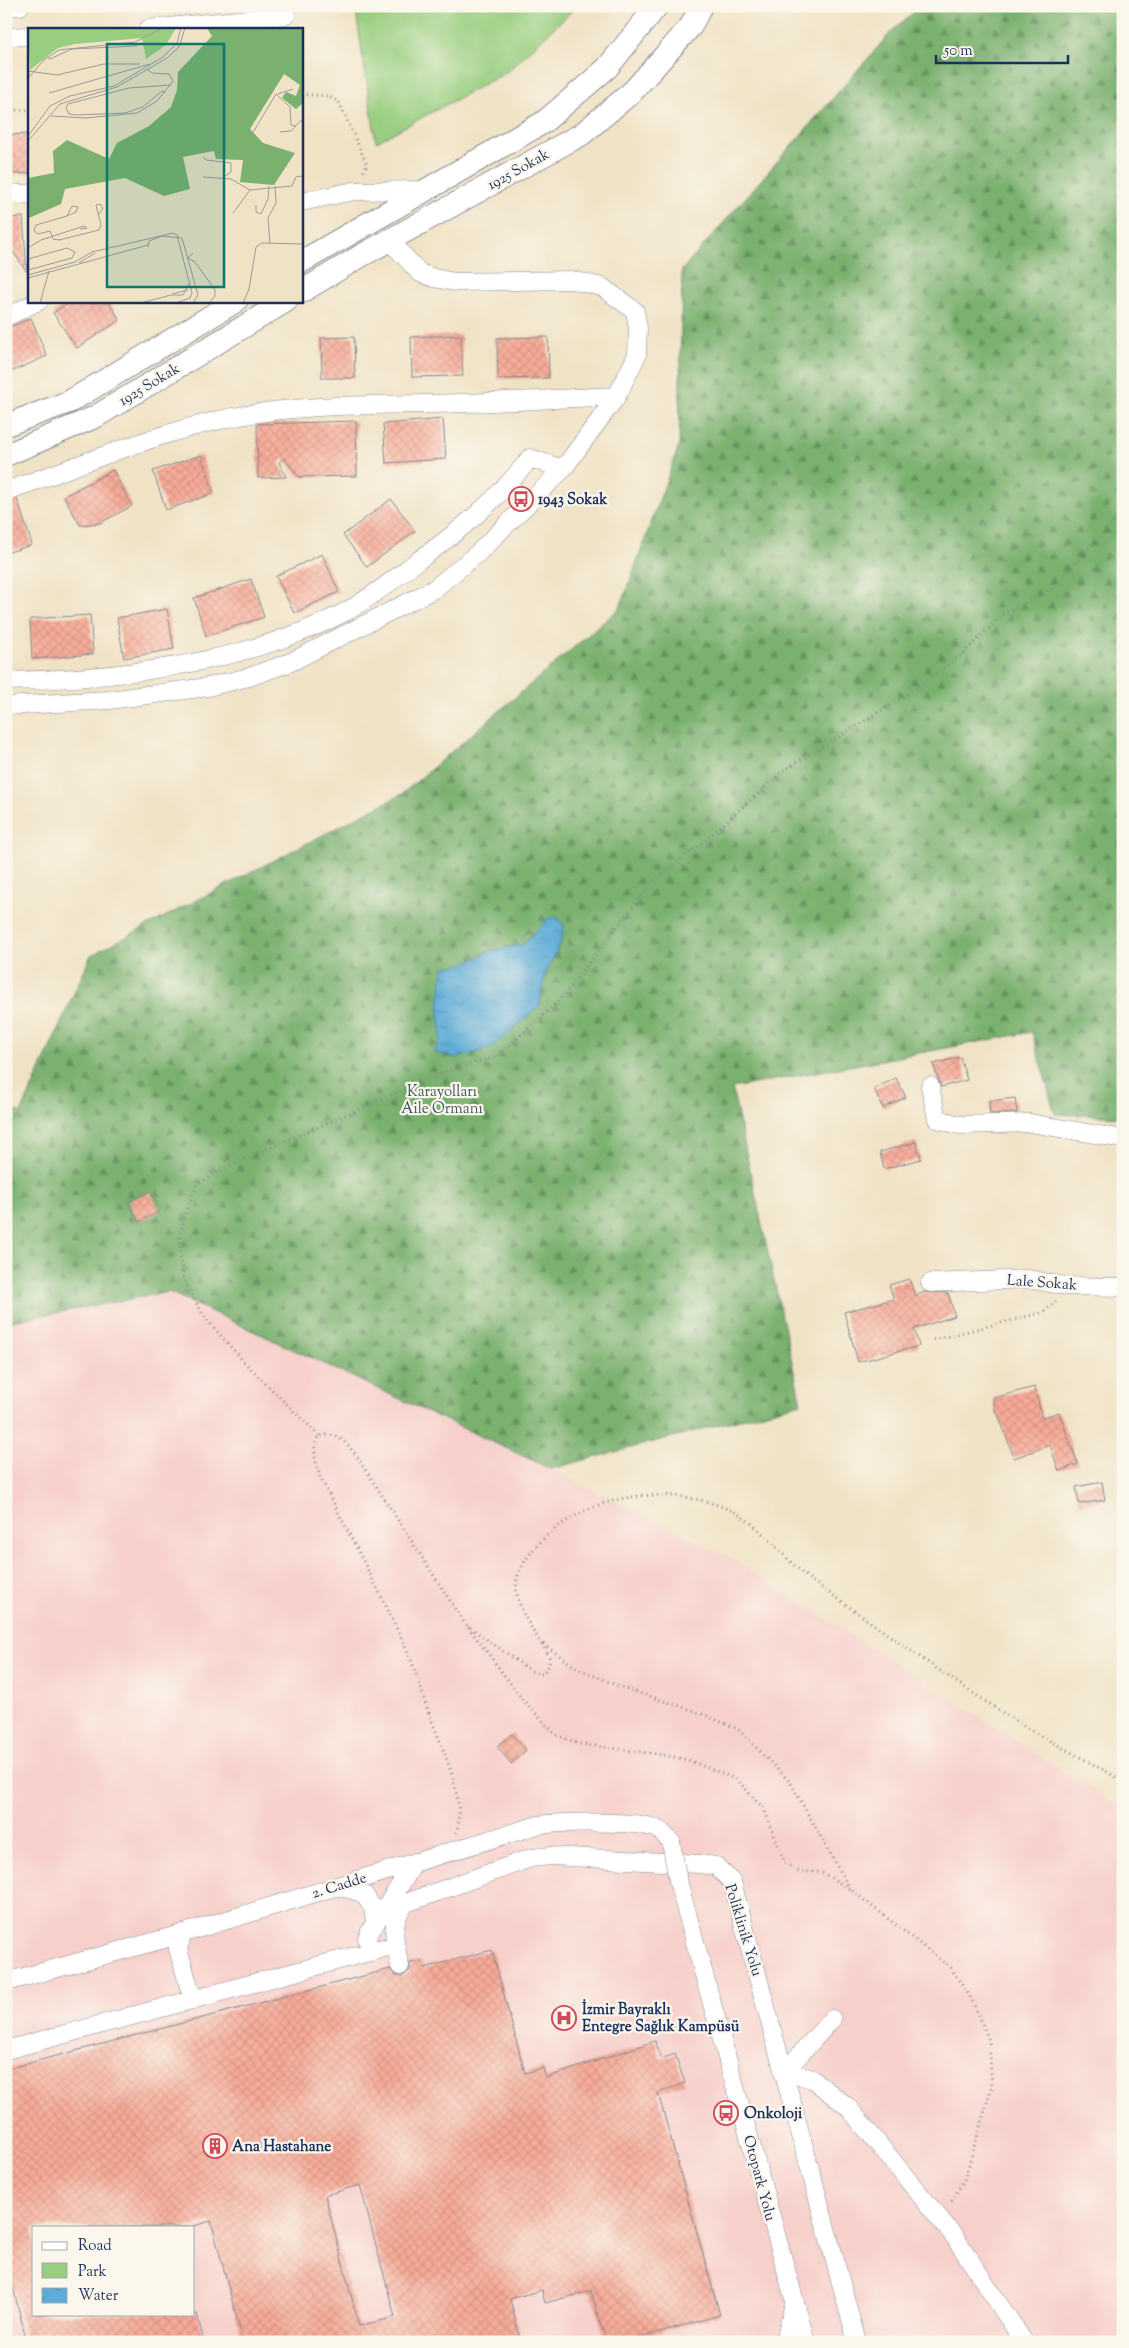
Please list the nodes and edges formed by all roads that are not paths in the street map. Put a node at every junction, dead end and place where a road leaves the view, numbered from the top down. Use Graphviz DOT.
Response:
graph roads {
  1 [pos="20,6"];
  2 [pos="657,6"];
  3 [pos="701,6"];
  4 [pos="6,7"];
  5 [pos="286,16"];
  6 [pos="159,28"];
  7 [pos="28,36"];
  8 [pos="6,37"];
  9 [pos="426,190"];
  10 [pos="6,194"];
  11 [pos="28,194"];
  12 [pos="307,198"];
  13 [pos="389,240"];
  14 [pos="302,261"];
  15 [pos="302,291"];
  16 [pos="37,302"];
  17 [pos="234,302"];
  18 [pos="284,302"];
  19 [pos="6,317"];
  20 [pos="616,396"];
  21 [pos="6,425"];
  22 [pos="6,455"];
  23 [pos="562,469"];
  24 [pos="6,491"];
  25 [pos="6,681"];
  26 [pos="6,706"];
  27 [pos="930,1086"];
  28 [pos="1123,1139"];
  29 [pos="930,1283"];
  30 [pos="1123,1287"];
  31 [pos="671,1842"];
  32 [pos="415,1862"];
  33 [pos="337,1886"];
  34 [pos="375,1921"];
  35 [pos="183,1933"];
  36 [pos="395,1945"];
  37 [pos="371,1952"];
  38 [pos="400,1966"];
  39 [pos="6,1982"];
  40 [pos="193,2000"];
  41 [pos="832,2019"];
  42 [pos="6,2050"];
  43 [pos="785,2071"];
  44 [pos="794,2302"];
  45 [pos="785,2342"];
  46 [pos="806,2342"];
  47 [pos="857,2342"];
  48 [pos="1024,2342"];
  1 -- 4 [label="street"];
  2 -- 9 [label="main road, 1925 Sokak"];
  3 -- 13 [label="main road, 1925 Sokak"];
  5 -- 6 [label="street"];
  7 -- 8 [label="street"];
  9 -- 12 [label="street"];
  9 -- 14 [label="main road, 1925 Sokak"];
  10 -- 11 [label="street"];
  13 -- 15 [label="main road, 1925 Sokak"];
  13 -- 20 [label="street"];
  16 -- 19 [label="street"];
  17 -- 21 [label="main road, 1925 Sokak"];
  18 -- 22 [label="main road, 1925 Sokak"];
  20 -- 23 [label="street"];
  20 -- 24 [label="street"];
  23 -- 25 [label="street"];
  23 -- 26 [label="street"];
  27 -- 28 [label="street"];
  29 -- 30 [label="street, Lale Sokak"];
  31 -- 32 [label="street, 2. Cadde"];
  31 -- 44 [label="street, Otopark Yolu, bridge"];
  32 -- 33 [label="street, 2. Cadde"];
  32 -- 34 [label="street"];
  33 -- 34 [label="street"];
  33 -- 35 [label="street, 2. Cadde"];
  34 -- 37 [label="street"];
  35 -- 39 [label="street, 2. Cadde"];
  35 -- 40 [label="street"];
  36 -- 37 [label="street"];
  36 -- 38 [label="street, Poliklinik Yolu"];
  36 -- 43 [label="street, Poliklinik Yolu"];
  37 -- 40 [label="street"];
  40 -- 42 [label="street"];
  41 -- 43 [label="street"];
  43 -- 47 [label="street, Poliklinik Yolu"];
  43 -- 48 [label="street"];
  44 -- 45 [label="street"];
  44 -- 46 [label="street, Otopark Yolu"];
}
